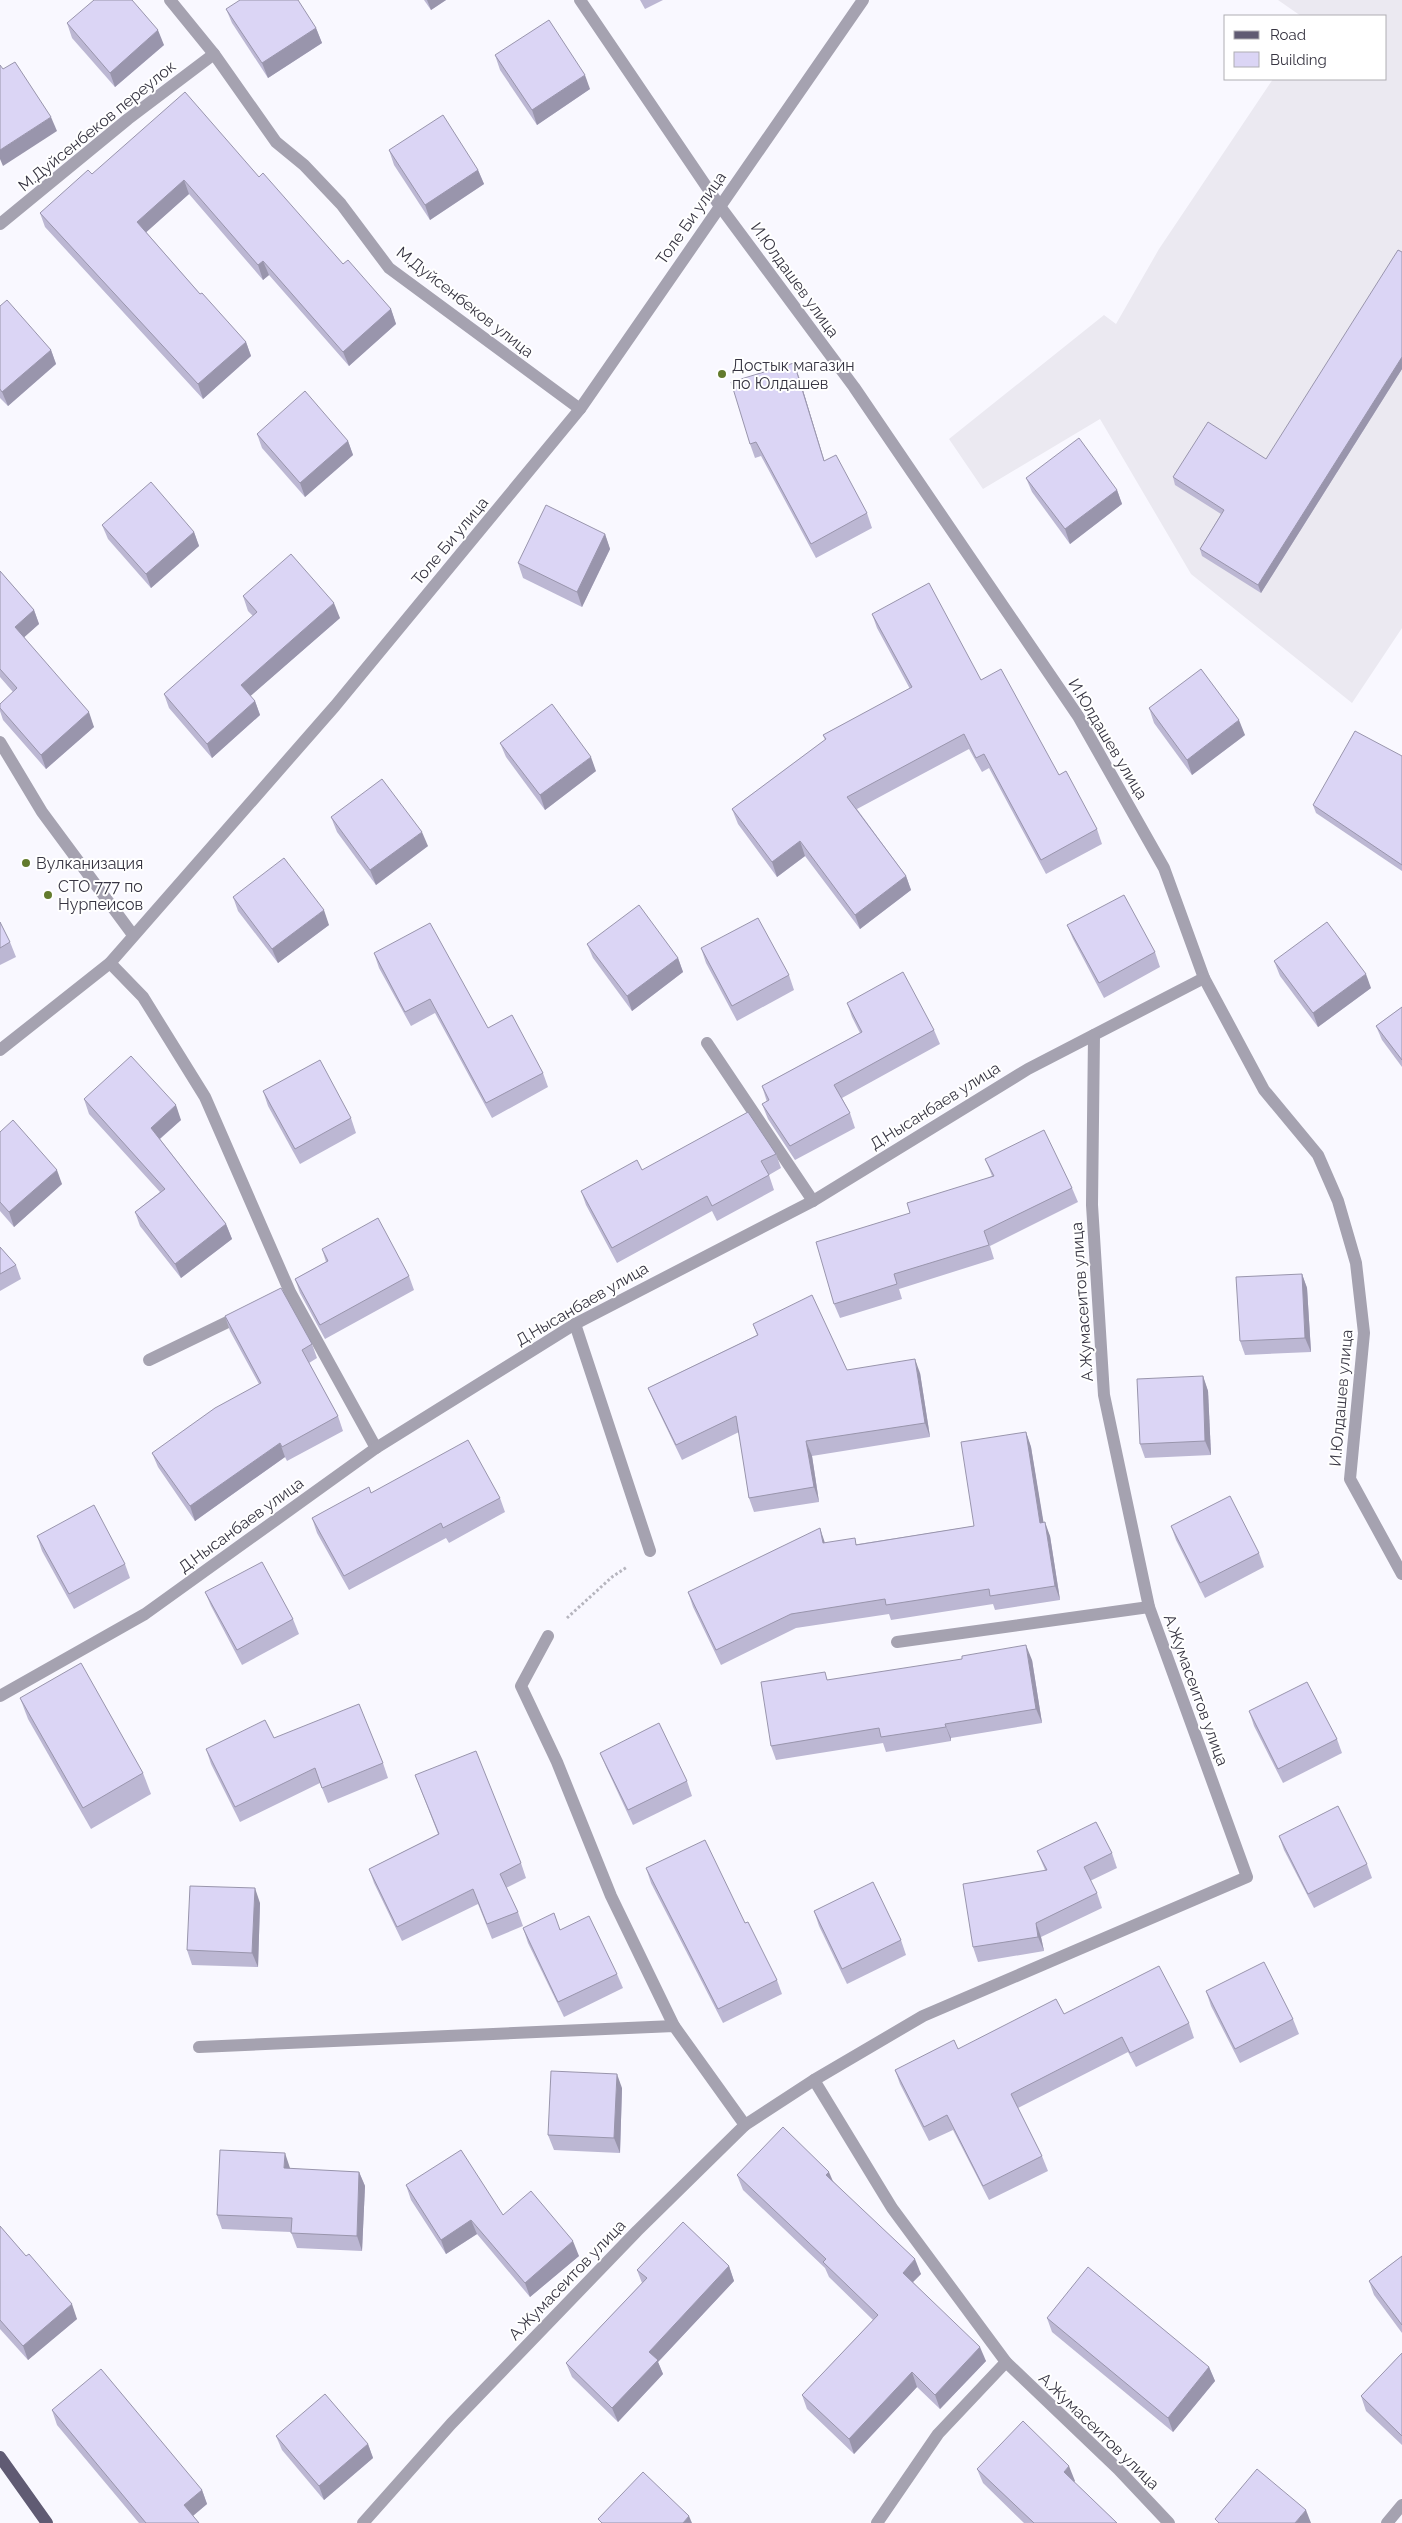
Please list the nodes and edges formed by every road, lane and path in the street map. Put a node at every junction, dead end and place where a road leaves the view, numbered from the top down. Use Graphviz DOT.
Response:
graph roads {
  1 [pos="170,0"];
  2 [pos="580,0"];
  3 [pos="863,0"];
  4 [pos="214,54"];
  5 [pos="719,205"];
  6 [pos="0,224"];
  7 [pos="580,409"];
  8 [pos="0,742"];
  9 [pos="133,935"];
  10 [pos="110,963"];
  11 [pos="1204,978"];
  12 [pos="1094,1035"];
  13 [pos="708,1043"];
  14 [pos="0,1050"];
  15 [pos="812,1201"];
  16 [pos="254,1309"];
  17 [pos="575,1324"];
  18 [pos="149,1360"];
  19 [pos="376,1448"];
  20 [pos="650,1551"];
  21 [pos="1402,1574"];
  22 [pos="1148,1607"];
  23 [pos="548,1636"];
  24 [pos="897,1642"];
  25 [pos="0,1696"];
  26 [pos="674,2026"];
  27 [pos="199,2047"];
  28 [pos="814,2080"];
  29 [pos="745,2125"];
  30 [pos="1006,2362"];
  31 [pos="0,2457"];
  32 [pos="1402,2505"];
  33 [pos="47,2523"];
  34 [pos="363,2523"];
  35 [pos="876,2523"];
  36 [pos="1169,2523"];
  37 [pos="1387,2523"];
  1 -- 4 [label="street, М.Дуйсенбеков улица"];
  2 -- 5 [label="street, И.Юлдашев улица"];
  3 -- 5 [label="street, Толе Би улица"];
  4 -- 6 [label="street, М.Дуйсенбеков переулок"];
  4 -- 7 [label="street, М.Дуйсенбеков улица"];
  5 -- 7 [label="street, Толе Би улица"];
  5 -- 11 [label="street, И.Юлдашев улица"];
  7 -- 9 [label="street, Толе Би улица"];
  8 -- 9 [label="street"];
  9 -- 10 [label="street, Толе Би улица"];
  10 -- 14 [label="street, Толе Би улица"];
  10 -- 19 [label="street"];
  11 -- 12 [label="street, Д.Нысанбаев улица"];
  11 -- 21 [label="street, И.Юлдашев улица"];
  12 -- 15 [label="street, Д.Нысанбаев улица"];
  12 -- 22 [label="street, А.Жумасеитов улица"];
  13 -- 15 [label="street"];
  15 -- 17 [label="street, Д.Нысанбаев улица"];
  16 -- 18 [label="street"];
  17 -- 19 [label="street, Д.Нысанбаев улица"];
  17 -- 20 [label="street"];
  19 -- 25 [label="street, Д.Нысанбаев улица"];
  20 -- 23 [label="path"];
  22 -- 24 [label="street"];
  22 -- 28 [label="street, А.Жумасеитов улица"];
  23 -- 26 [label="street"];
  26 -- 27 [label="street"];
  26 -- 29 [label="street"];
  28 -- 29 [label="street, А.Жумасеитов улица"];
  28 -- 30 [label="street, А.Жумасеитов улица"];
  29 -- 34 [label="street, А.Жумасеитов улица"];
  30 -- 35 [label="street"];
  30 -- 36 [label="street, А.Жумасеитов улица"];
  31 -- 33 [label="main road"];
  32 -- 37 [label="street"];
}
